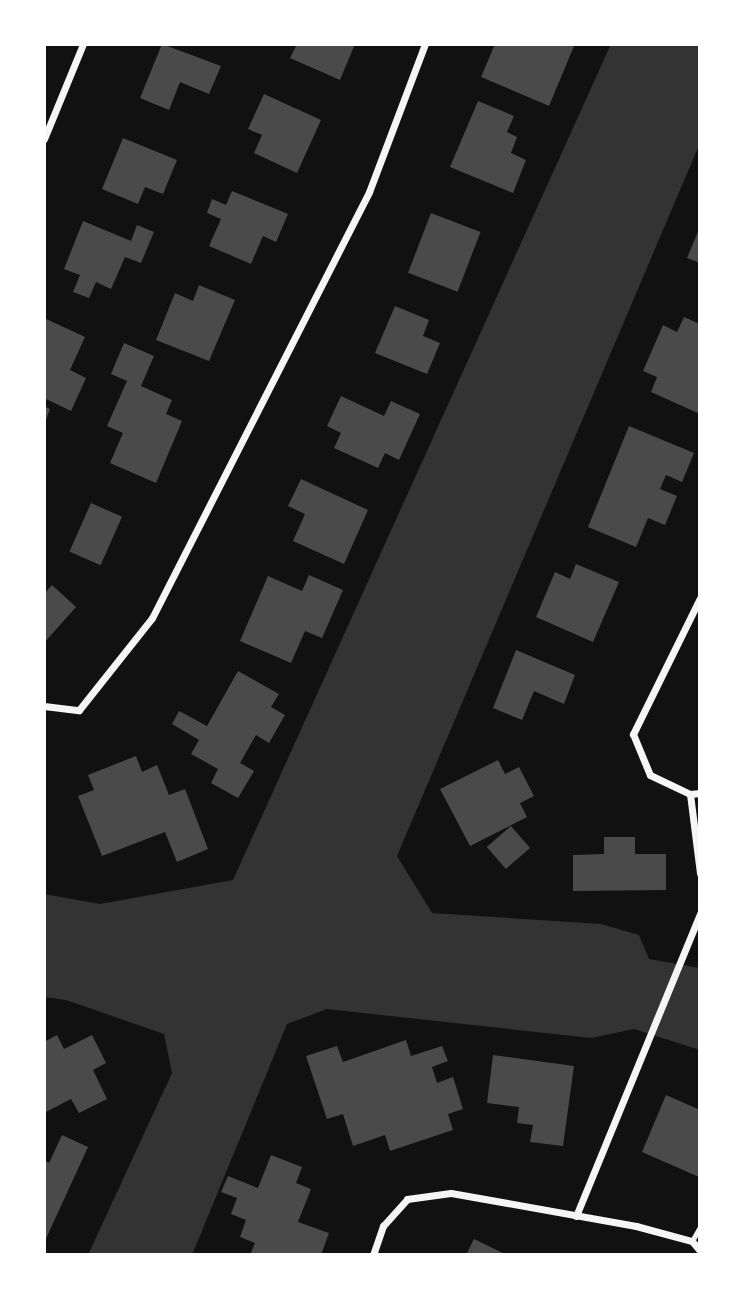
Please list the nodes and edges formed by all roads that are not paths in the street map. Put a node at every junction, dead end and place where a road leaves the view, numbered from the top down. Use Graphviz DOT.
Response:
graph roads {
  1 [pos="83,44"];
  2 [pos="425,44"];
  3 [pos="44,139"];
  4 [pos="700,598"];
  5 [pos="44,706"];
  6 [pos="700,793"];
  7 [pos="690,794"];
  8 [pos="700,873"];
  9 [pos="700,913"];
  10 [pos="576,1216"];
  11 [pos="700,1227"];
  12 [pos="692,1241"];
  13 [pos="700,1251"];
  14 [pos="373,1255"];
  1 -- 3 [label="street"];
  2 -- 5 [label="street"];
  4 -- 7 [label="street"];
  6 -- 7 [label="street"];
  7 -- 8 [label="street"];
  9 -- 10 [label="street"];
  10 -- 12 [label="street"];
  10 -- 14 [label="street"];
  11 -- 12 [label="lane"];
  12 -- 13 [label="street"];
}
